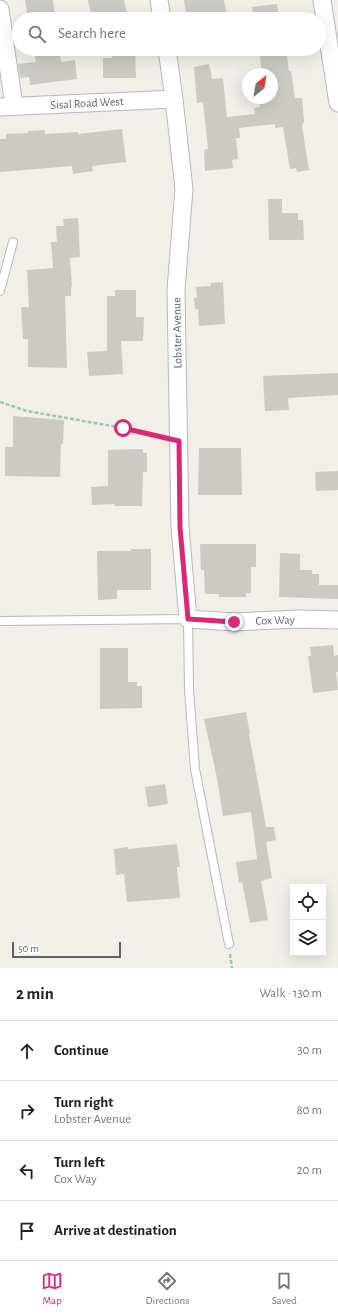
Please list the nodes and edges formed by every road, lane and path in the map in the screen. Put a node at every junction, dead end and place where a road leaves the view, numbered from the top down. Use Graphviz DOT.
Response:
graph roads {
  1 [pos="159,0"];
  2 [pos="322,0"];
  3 [pos="0,9"];
  4 [pos="161,12"];
  5 [pos="324,12"];
  6 [pos="326,24"];
  7 [pos="167,56"];
  8 [pos="338,94"];
  9 [pos="174,98"];
  10 [pos="7,106"];
  11 [pos="13,242"];
  12 [pos="0,291"];
  13 [pos="0,402"];
  14 [pos="179,441"];
  15 [pos="188,619"];
  16 [pos="338,620"];
  17 [pos="0,621"];
  18 [pos="229,944"];
  1 -- 4 [label="street"];
  2 -- 5 [label="street"];
  3 -- 10 [label="street"];
  6 -- 8 [label="street"];
  7 -- 9 [label="street, Lobster Avenue"];
  9 -- 10 [label="street, Sisal Road West"];
  9 -- 14 [label="street, Lobster Avenue"];
  11 -- 12 [label="lane"];
  13 -- 14 [label="path"];
  14 -- 15 [label="street, Lobster Avenue"];
  15 -- 16 [label="street, Cox Way"];
  15 -- 17 [label="lane"];
  15 -- 18 [label="lane"];
}
